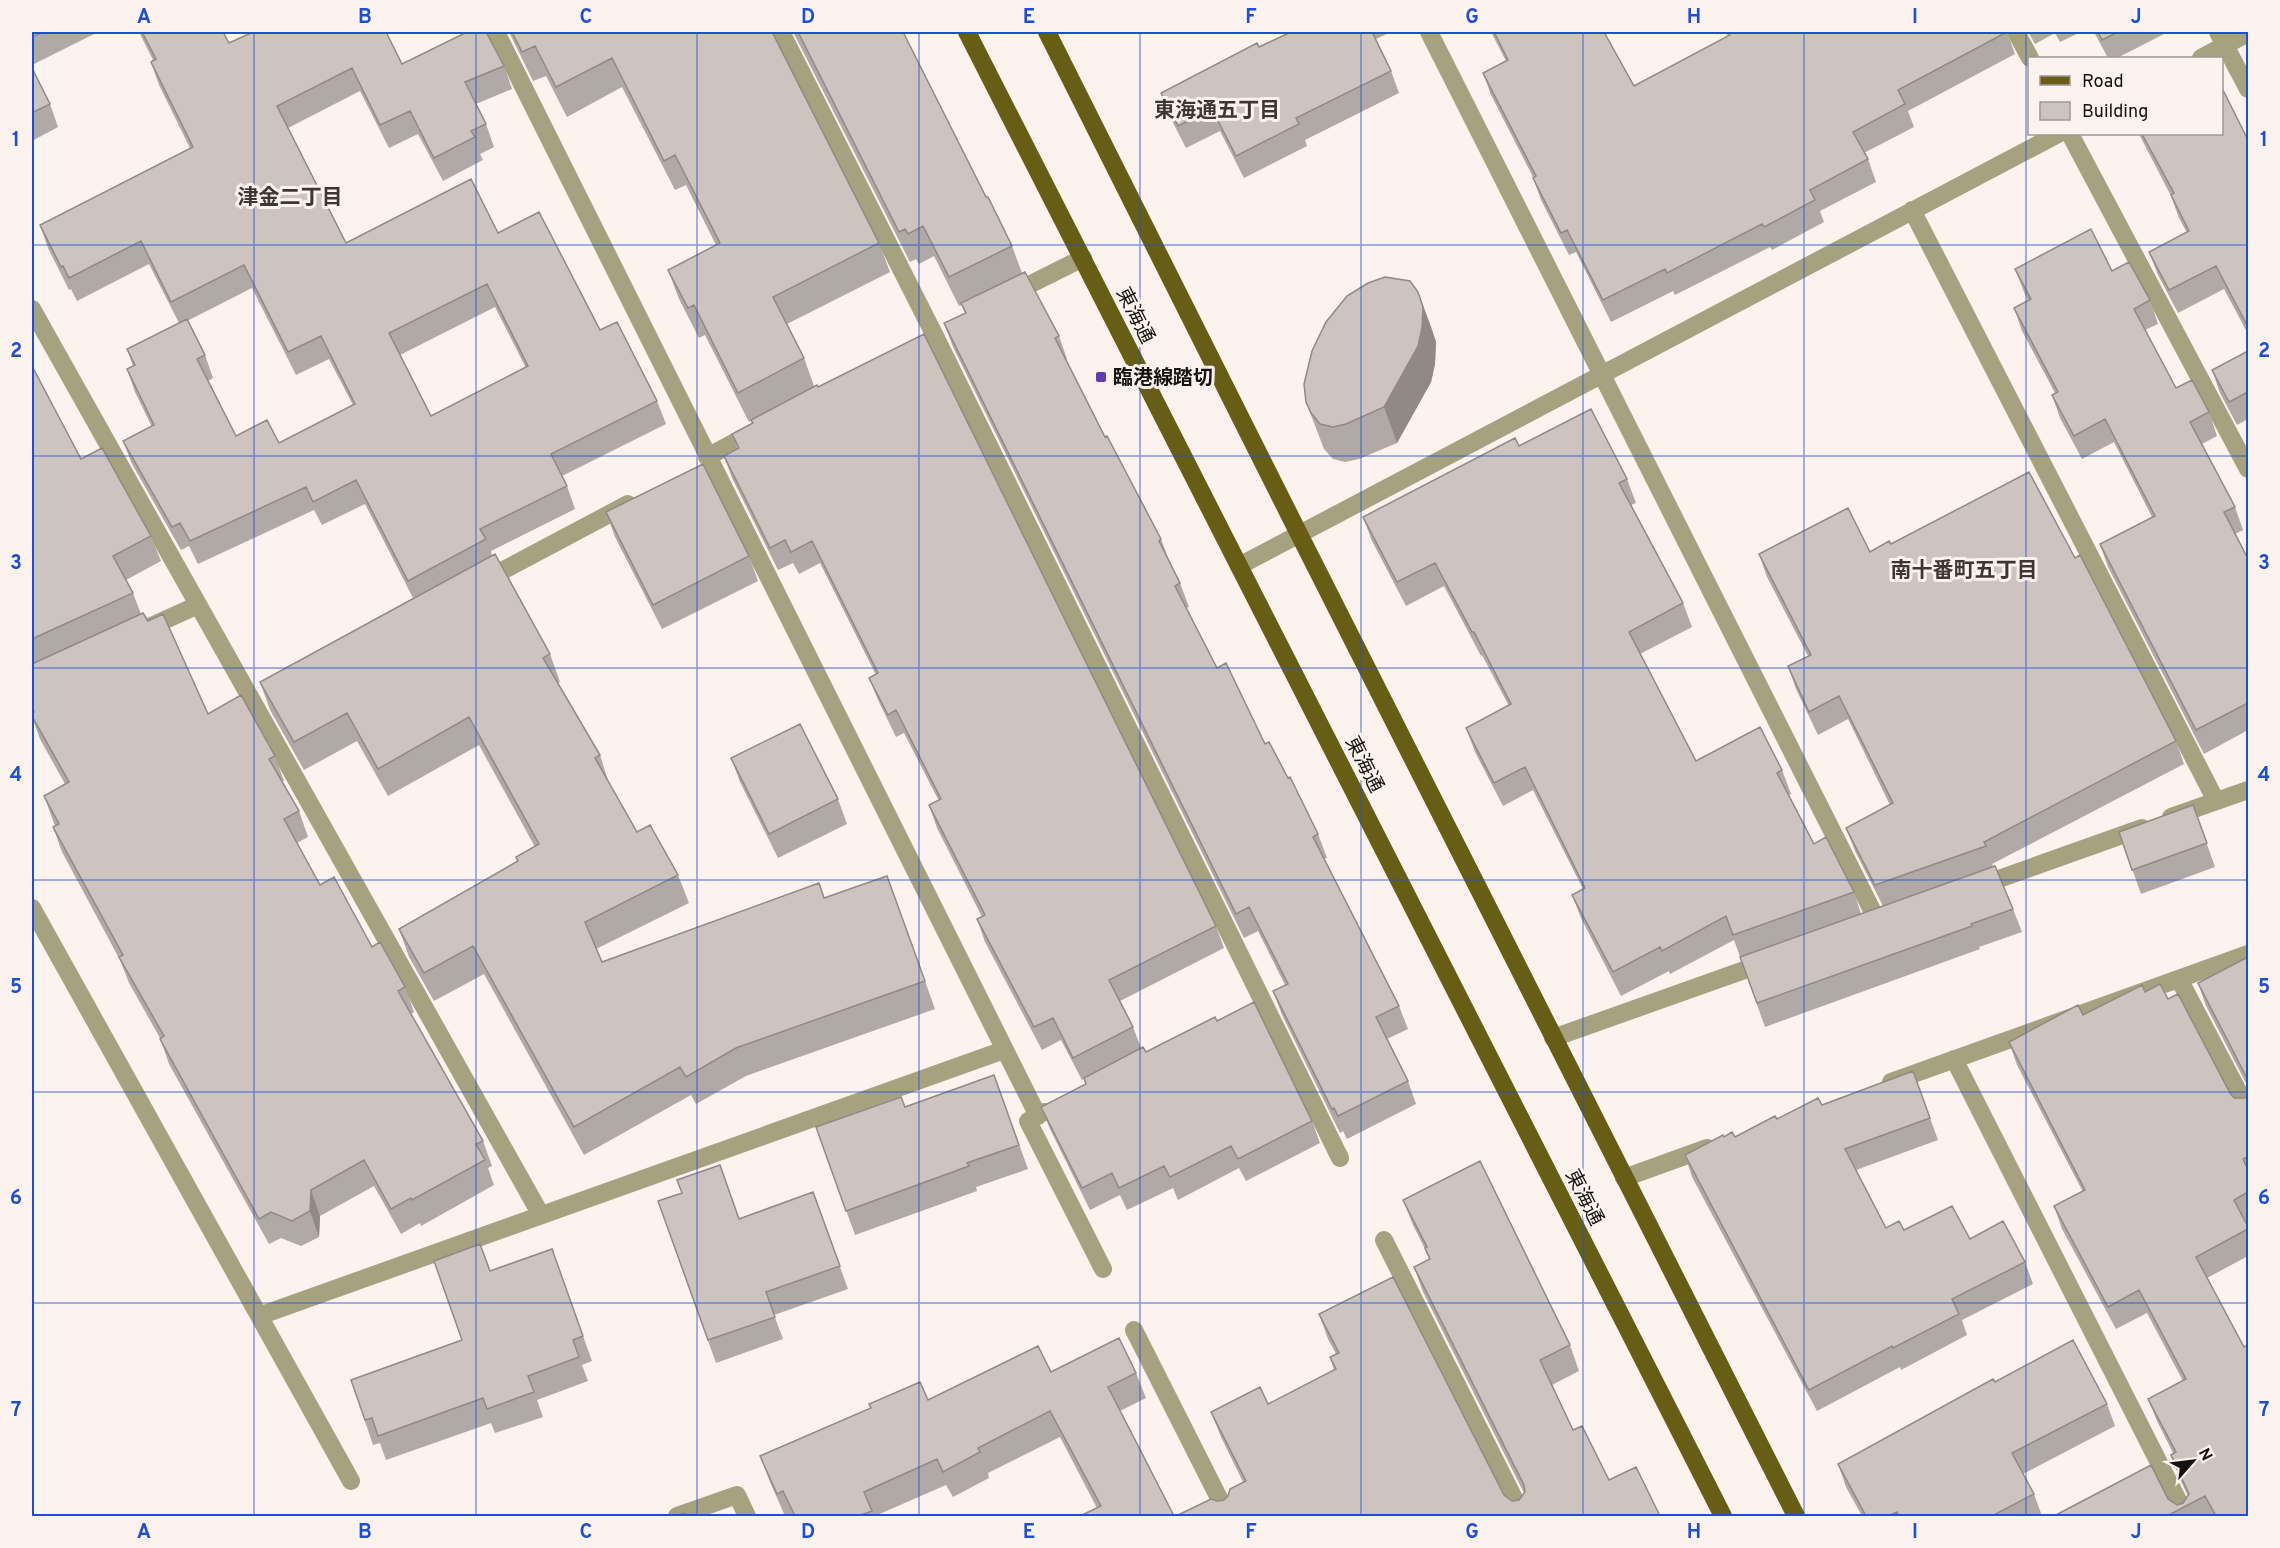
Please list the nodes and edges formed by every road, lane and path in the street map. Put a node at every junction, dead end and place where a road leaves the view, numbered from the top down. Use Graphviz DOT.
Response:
graph roads {
  1 [pos="496,32"];
  2 [pos="781,32"];
  3 [pos="967,32"];
  4 [pos="1047,32"];
  5 [pos="1429,32"];
  6 [pos="2016,32"];
  7 [pos="2248,33"];
  8 [pos="2222,38"];
  9 [pos="2029,57"];
  10 [pos="2202,57"];
  11 [pos="2248,89"];
  12 [pos="2056,135"];
  13 [pos="2071,135"];
  14 [pos="1912,210"];
  15 [pos="1083,258"];
  16 [pos="997,300"];
  17 [pos="32,309"];
  18 [pos="937,331"];
  19 [pos="914,347"];
  20 [pos="1602,374"];
  21 [pos="769,424"];
  22 [pos="705,462"];
  23 [pos="2248,469"];
  24 [pos="646,495"];
  25 [pos="1299,534"];
  26 [pos="1239,566"];
  27 [pos="465,591"];
  28 [pos="198,605"];
  29 [pos="125,638"];
  30 [pos="2248,790"];
  31 [pos="2216,801"];
  32 [pos="1957,894"];
  33 [pos="32,909"];
  34 [pos="1856,930"];
  35 [pos="1789,954"];
  36 [pos="2248,954"];
  37 [pos="2179,979"];
  38 [pos="1262,999"];
  39 [pos="1242,1010"];
  40 [pos="1553,1038"];
  41 [pos="1004,1050"];
  42 [pos="1954,1059"];
  43 [pos="1877,1087"];
  44 [pos="1058,1105"];
  45 [pos="2248,1110"];
  46 [pos="1033,1118"];
  47 [pos="1723,1142"];
  48 [pos="1340,1158"];
  49 [pos="1624,1178"];
  50 [pos="541,1215"];
  51 [pos="1384,1240"];
  52 [pos="1103,1269"];
  53 [pos="259,1316"];
  54 [pos="1134,1330"];
  55 [pos="351,1481"];
  56 [pos="677,1516"];
  57 [pos="747,1516"];
  58 [pos="1228,1516"];
  59 [pos="1523,1516"];
  60 [pos="1723,1516"];
  61 [pos="1796,1516"];
  62 [pos="2186,1516"];
  1 -- 22 [label="street"];
  2 -- 18 [label="street"];
  3 -- 15 [label="main road, 東海通"];
  4 -- 25 [label="main road"];
  5 -- 20 [label="street"];
  6 -- 9 [label="street"];
  7 -- 8 [label="street"];
  8 -- 10 [label="street"];
  8 -- 11 [label="street"];
  12 -- 14 [label="street"];
  13 -- 23 [label="street"];
  14 -- 20 [label="street"];
  14 -- 31 [label="street"];
  15 -- 16 [label="street"];
  15 -- 26 [label="main road, 東海通"];
  17 -- 28 [label="street"];
  18 -- 19 [label="street"];
  18 -- 38 [label="street"];
  20 -- 25 [label="street"];
  20 -- 34 [label="street"];
  21 -- 22 [label="street"];
  22 -- 41 [label="street"];
  24 -- 27 [label="street"];
  25 -- 26 [label="street"];
  25 -- 40 [label="main road"];
  26 -- 60 [label="main road, 東海通"];
  28 -- 29 [label="street"];
  28 -- 50 [label="street"];
  30 -- 31 [label="street"];
  31 -- 32 [label="street"];
  33 -- 53 [label="street"];
  35 -- 40 [label="street"];
  36 -- 37 [label="street"];
  37 -- 42 [label="street"];
  37 -- 45 [label="street"];
  38 -- 39 [label="street"];
  38 -- 48 [label="street"];
  40 -- 49 [label="main road"];
  41 -- 46 [label="street"];
  41 -- 50 [label="street"];
  42 -- 43 [label="street"];
  42 -- 62 [label="street"];
  44 -- 46 [label="street"];
  46 -- 52 [label="street"];
  47 -- 49 [label="street"];
  49 -- 61 [label="main road"];
  50 -- 53 [label="street"];
  51 -- 59 [label="street"];
  53 -- 55 [label="street"];
  54 -- 58 [label="street"];
  56 -- 57 [label="street"];
}
